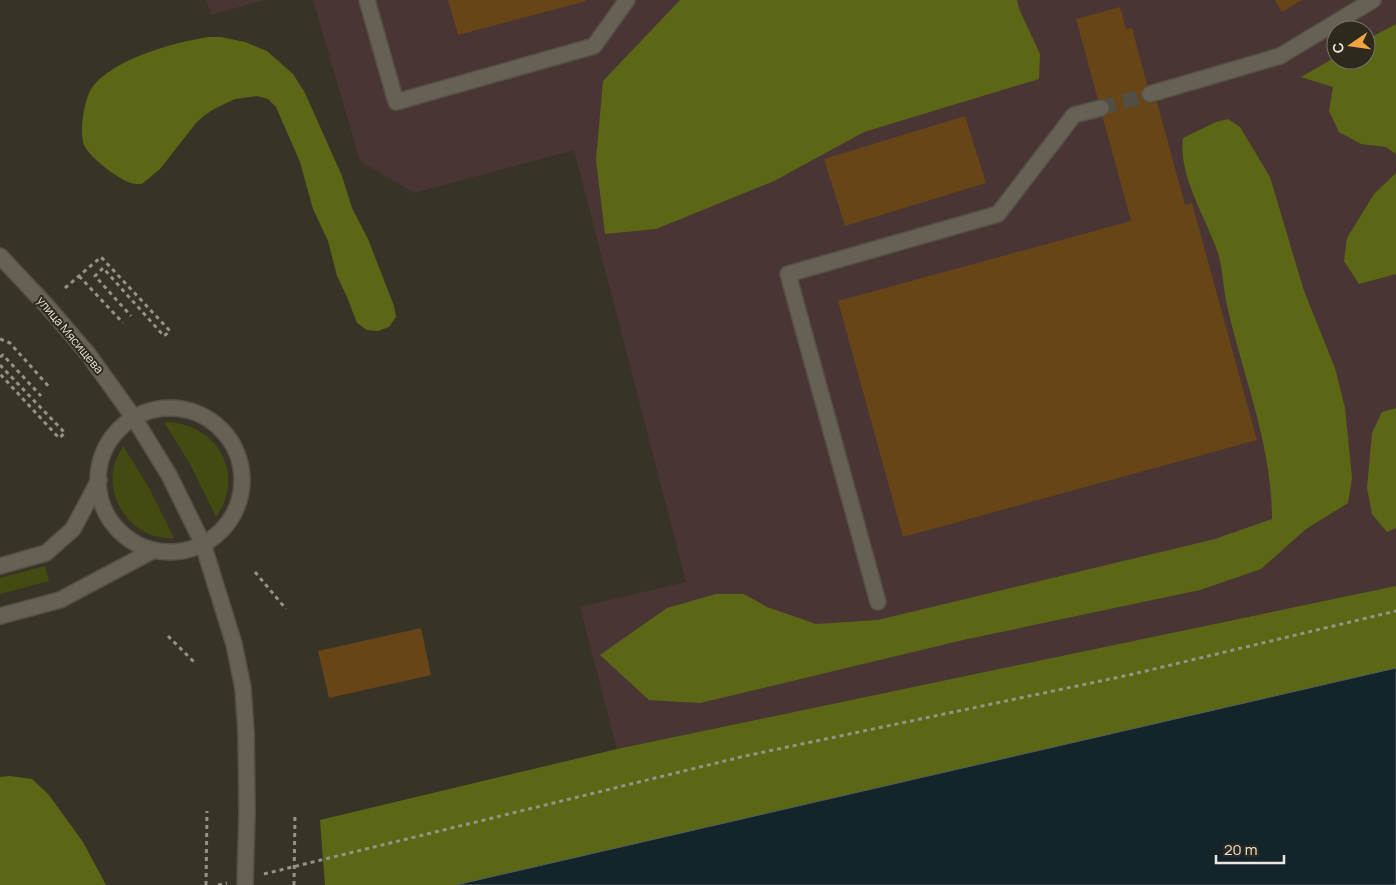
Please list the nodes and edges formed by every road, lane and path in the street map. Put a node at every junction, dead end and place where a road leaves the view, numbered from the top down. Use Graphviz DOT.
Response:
graph roads {
  1 [pos="367,0"];
  2 [pos="627,0"];
  3 [pos="1373,0"];
  4 [pos="1150,94"];
  5 [pos="1101,108"];
  6 [pos="0,256"];
  7 [pos="79,276"];
  8 [pos="65,288"];
  9 [pos="131,316"];
  10 [pos="123,323"];
  11 [pos="0,339"];
  12 [pos="0,357"];
  13 [pos="0,366"];
  14 [pos="0,374"];
  15 [pos="50,388"];
  16 [pos="41,396"];
  17 [pos="134,418"];
  18 [pos="99,480"];
  19 [pos="203,544"];
  20 [pos="154,550"];
  21 [pos="0,566"];
  22 [pos="255,572"];
  23 [pos="878,602"];
  24 [pos="286,609"];
  25 [pos="1396,612"];
  26 [pos="0,616"];
  27 [pos="168,636"];
  28 [pos="195,663"];
  29 [pos="208,811"];
  30 [pos="295,813"];
  31 [pos="251,880"];
  32 [pos="227,883"];
  33 [pos="206,885"];
  34 [pos="218,885"];
  35 [pos="294,885"];
  1 -- 2 [label="street"];
  3 -- 4 [label="street"];
  5 -- 23 [label="street"];
  6 -- 17 [label="street, улица Мясищева"];
  7 -- 8 [label="path"];
  7 -- 9 [label="path"];
  7 -- 10 [label="path"];
  11 -- 15 [label="path"];
  12 -- 16 [label="path"];
  13 -- 14 [label="path"];
  17 -- 18 [label="street"];
  17 -- 19 [label="street, улица Мясищева"];
  17 -- 19 [label="street"];
  18 -- 20 [label="street"];
  18 -- 21 [label="street"];
  19 -- 20 [label="street"];
  19 -- 31 [label="street, улица Мясищева, bridge"];
  20 -- 26 [label="street"];
  22 -- 24 [label="path"];
  25 -- 31 [label="path"];
  27 -- 28 [label="path"];
  29 -- 33 [label="path"];
  30 -- 35 [label="path, bridge"];
  32 -- 34 [label="path"];
}
